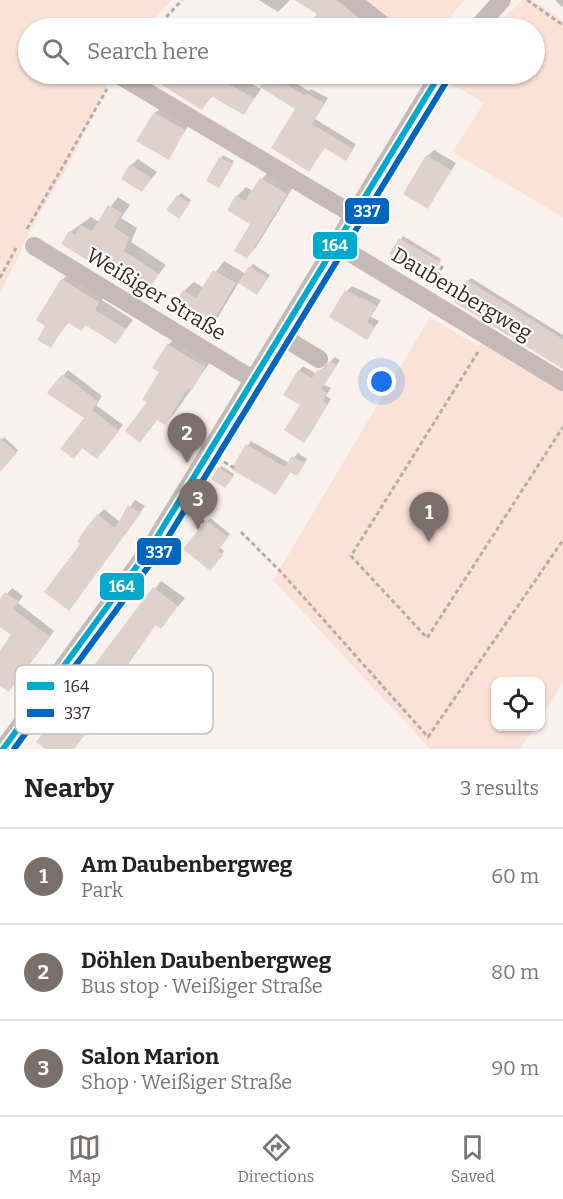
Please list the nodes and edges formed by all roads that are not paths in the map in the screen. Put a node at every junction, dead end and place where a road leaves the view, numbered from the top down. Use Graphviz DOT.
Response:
graph roads {
  1 [pos="352,0"];
  2 [pos="502,0"];
  3 [pos="374,18"];
  4 [pos="486,18"];
  5 [pos="122,84"];
  6 [pos="433,84"];
  7 [pos="354,215"];
  8 [pos="24,243"];
  9 [pos="337,245"];
  10 [pos="281,336"];
  11 [pos="319,359"];
  12 [pos="255,380"];
  13 [pos="563,382"];
  14 [pos="65,665"];
  15 [pos="15,733"];
  16 [pos="3,749"];
  1 -- 3 [label="street"];
  2 -- 4 [label="street"];
  5 -- 7 [label="street"];
  6 -- 7 [label="street"];
  7 -- 9 [label="street"];
  8 -- 12 [label="street, Weißiger Straße"];
  9 -- 10 [label="street"];
  9 -- 13 [label="street, Daubenbergweg"];
  10 -- 11 [label="street"];
  10 -- 12 [label="street"];
  12 -- 14 [label="street"];
  15 -- 16 [label="street"];
}
